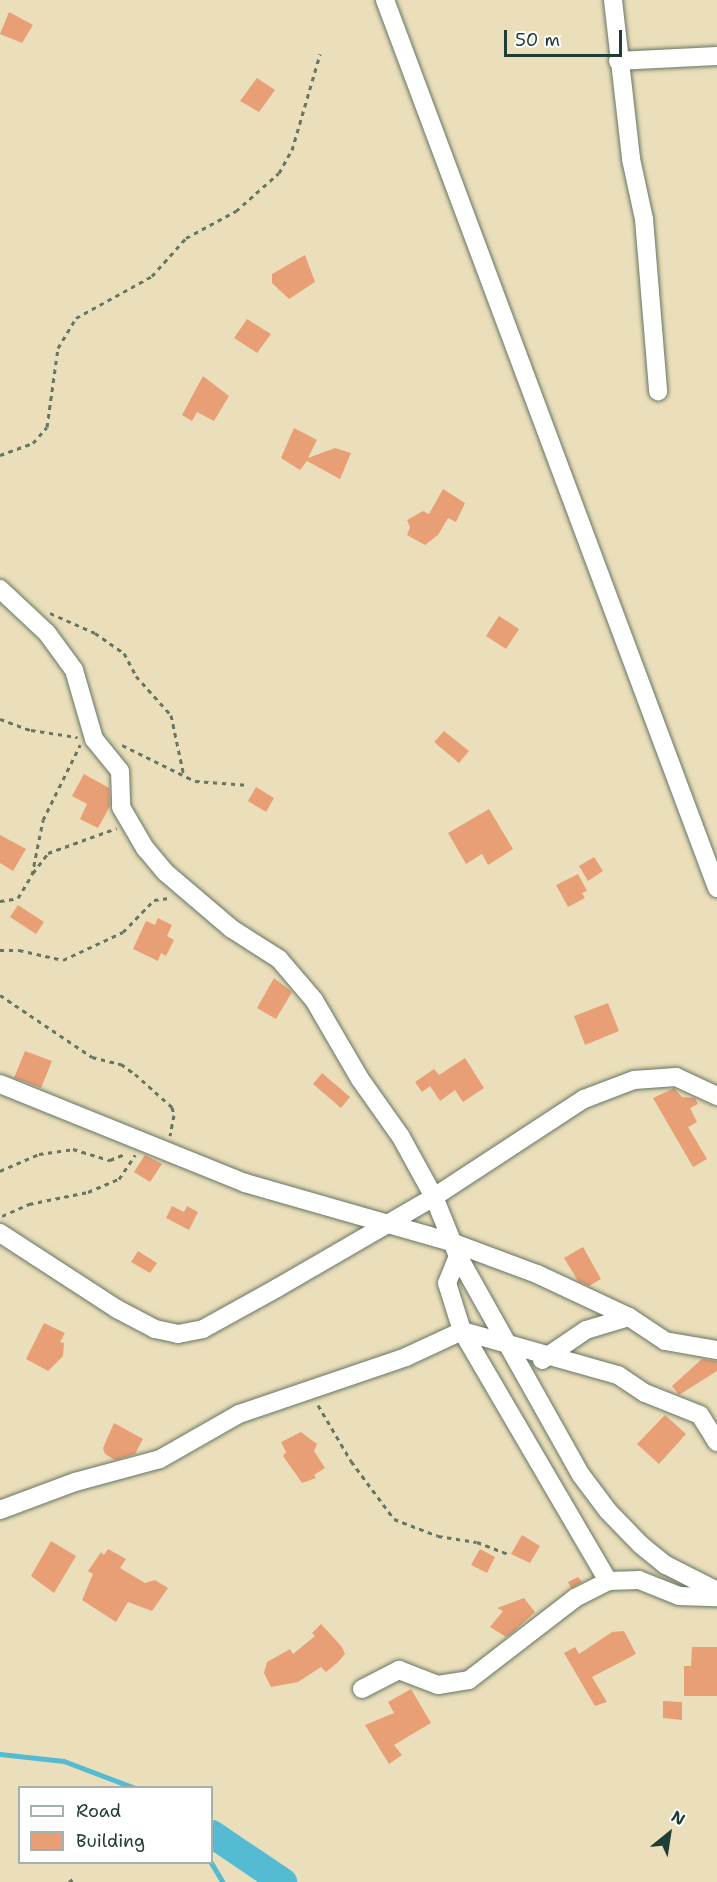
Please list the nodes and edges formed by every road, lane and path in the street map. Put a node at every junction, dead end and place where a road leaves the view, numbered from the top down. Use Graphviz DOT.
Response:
graph roads {
  1 [pos="385,0"];
  2 [pos="613,0"];
  3 [pos="320,54"];
  4 [pos="717,56"];
  5 [pos="618,61"];
  6 [pos="658,391"];
  7 [pos="0,455"];
  8 [pos="0,590"];
  9 [pos="44,611"];
  10 [pos="2,720"];
  11 [pos="0,725"];
  12 [pos="94,739"];
  13 [pos="184,776"];
  14 [pos="249,785"];
  15 [pos="130,824"];
  16 [pos="32,875"];
  17 [pos="717,888"];
  18 [pos="192,895"];
  19 [pos="0,901"];
  20 [pos="0,950"];
  21 [pos="0,995"];
  22 [pos="0,1084"];
  23 [pos="717,1096"];
  24 [pos="180,1160"];
  25 [pos="0,1171"];
  26 [pos="434,1197"];
  27 [pos="0,1216"];
  28 [pos="387,1223"];
  29 [pos="0,1233"];
  30 [pos="455,1249"];
  31 [pos="629,1317"];
  32 [pos="462,1331"];
  33 [pos="507,1341"];
  34 [pos="717,1350"];
  35 [pos="548,1356"];
  36 [pos="525,1370"];
  37 [pos="307,1389"];
  38 [pos="717,1442"];
  39 [pos="0,1510"];
  40 [pos="508,1554"];
  41 [pos="608,1581"];
  42 [pos="717,1591"];
  43 [pos="717,1597"];
  44 [pos="362,1689"];
  45 [pos="73,1879"];
  46 [pos="69,1882"];
  1 -- 17 [label="street"];
  2 -- 5 [label="street"];
  3 -- 7 [label="path"];
  4 -- 5 [label="street"];
  5 -- 6 [label="street"];
  8 -- 12 [label="street"];
  9 -- 13 [label="path"];
  10 -- 11 [label="path"];
  10 -- 16 [label="path"];
  12 -- 13 [label="path"];
  12 -- 15 [label="street"];
  13 -- 14 [label="path"];
  15 -- 16 [label="path"];
  15 -- 18 [label="street"];
  16 -- 19 [label="path"];
  18 -- 20 [label="path"];
  18 -- 26 [label="street"];
  21 -- 24 [label="path"];
  22 -- 24 [label="street"];
  23 -- 26 [label="street"];
  24 -- 28 [label="street"];
  25 -- 27 [label="path"];
  26 -- 28 [label="street"];
  26 -- 30 [label="street"];
  28 -- 29 [label="street"];
  28 -- 30 [label="street"];
  30 -- 31 [label="street"];
  30 -- 32 [label="street"];
  30 -- 33 [label="street"];
  31 -- 34 [label="street"];
  31 -- 35 [label="street"];
  32 -- 33 [label="street"];
  32 -- 37 [label="street"];
  32 -- 41 [label="street"];
  33 -- 35 [label="street"];
  33 -- 36 [label="street"];
  35 -- 36 [label="street"];
  35 -- 38 [label="street"];
  36 -- 42 [label="street"];
  37 -- 39 [label="street"];
  37 -- 40 [label="path"];
  41 -- 43 [label="street"];
  41 -- 44 [label="street"];
  45 -- 46 [label="path"];
}
